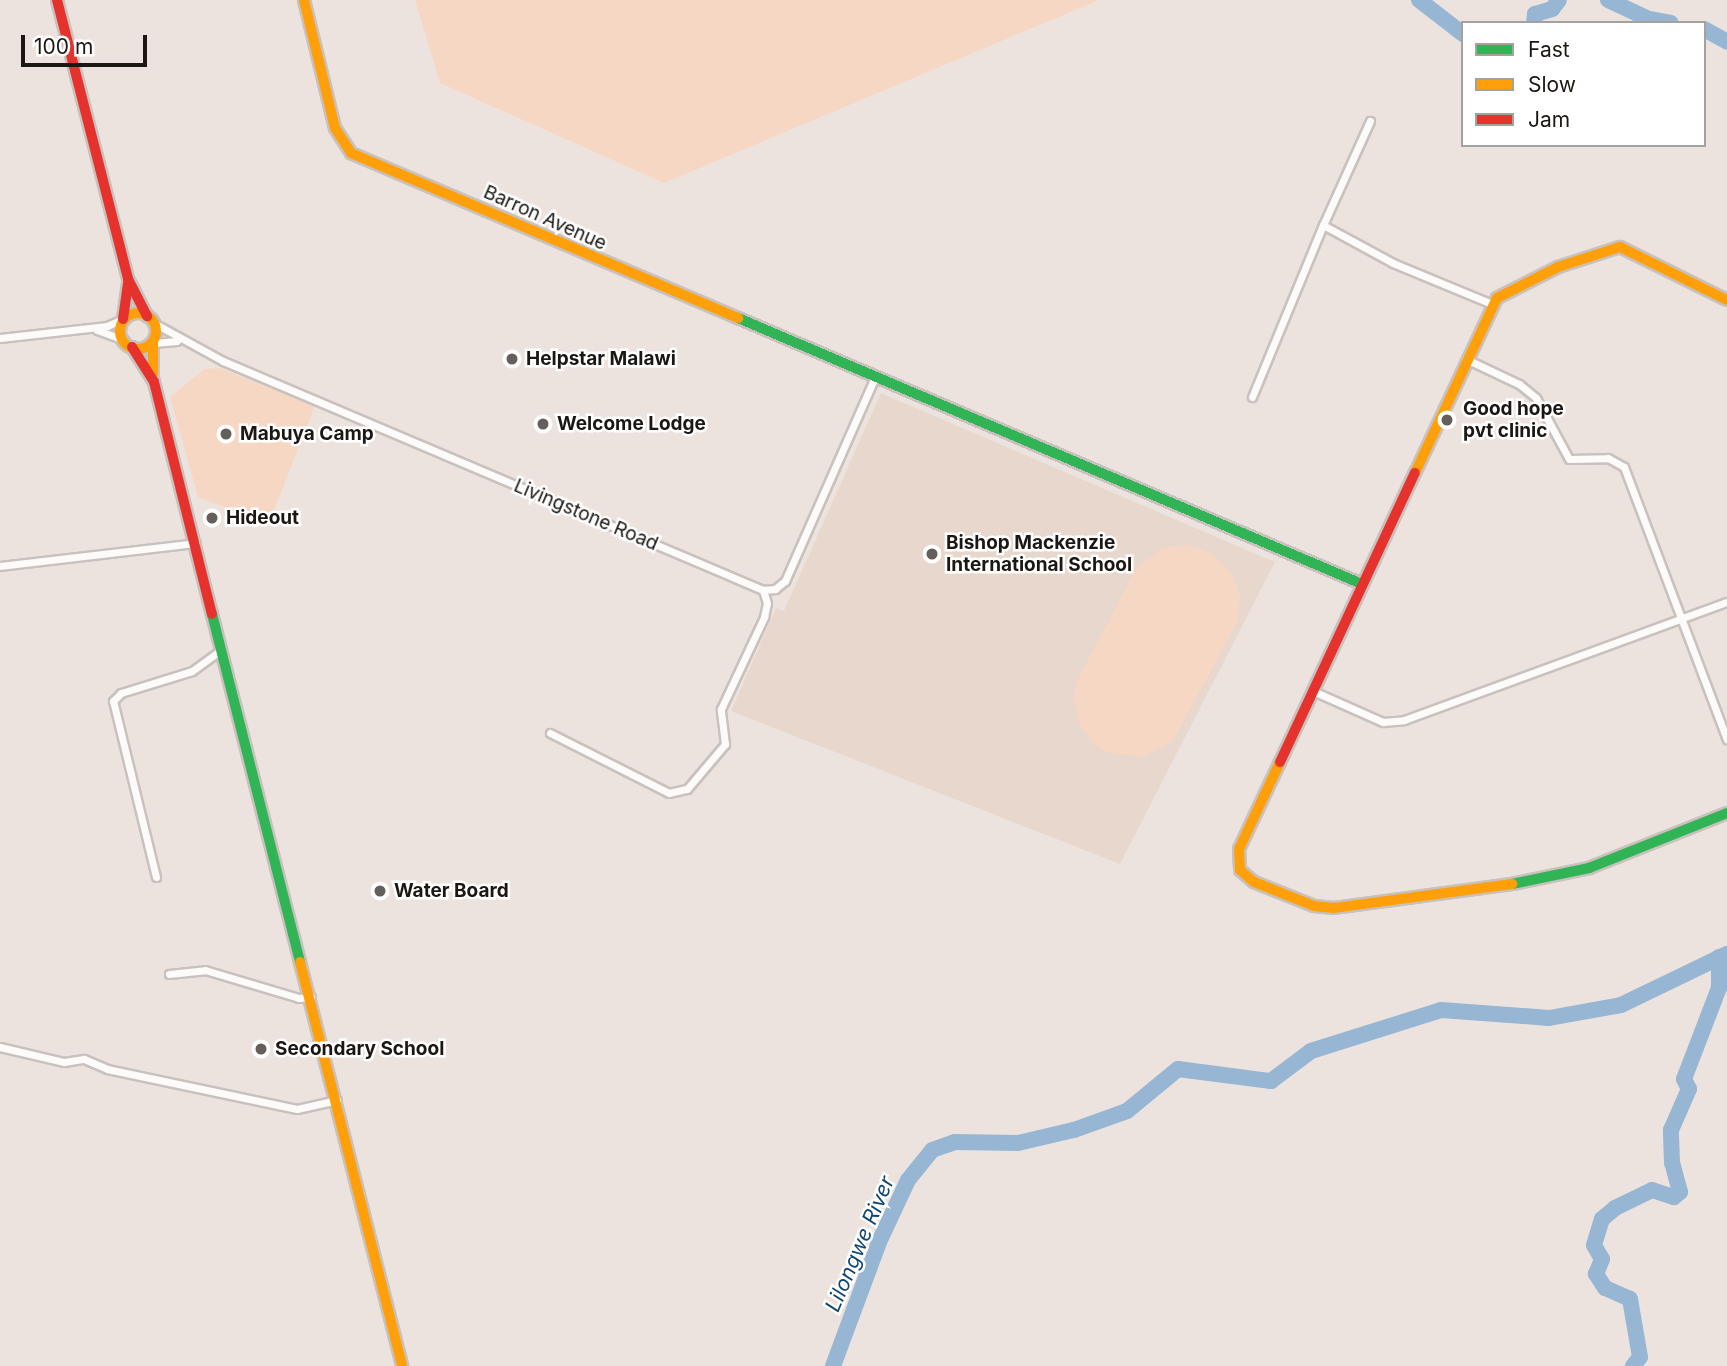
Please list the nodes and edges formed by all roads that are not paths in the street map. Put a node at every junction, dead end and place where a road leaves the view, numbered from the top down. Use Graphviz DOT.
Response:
graph roads {
  1 [pos="57,0"];
  2 [pos="304,0"];
  3 [pos="1370,121"];
  4 [pos="1323,225"];
  5 [pos="128,279"];
  6 [pos="1727,300"];
  7 [pos="1492,304"];
  8 [pos="123,319"];
  9 [pos="150,319"];
  10 [pos="93,328"];
  11 [pos="0,338"];
  12 [pos="181,342"];
  13 [pos="153,343"];
  14 [pos="128,344"];
  15 [pos="1466,359"];
  16 [pos="875,377"];
  17 [pos="154,382"];
  18 [pos="1252,397"];
  19 [pos="196,543"];
  20 [pos="0,566"];
  21 [pos="1362,584"];
  22 [pos="763,590"];
  23 [pos="1727,602"];
  24 [pos="1679,618"];
  25 [pos="222,649"];
  26 [pos="1313,691"];
  27 [pos="550,733"];
  28 [pos="1727,739"];
  29 [pos="1727,813"];
  30 [pos="156,877"];
  31 [pos="169,974"];
  32 [pos="312,997"];
  33 [pos="0,1047"];
  34 [pos="337,1100"];
  35 [pos="402,1366"];
  1 -- 5 [label="street"];
  2 -- 16 [label="street, Barron Avenue"];
  3 -- 4 [label="street"];
  4 -- 7 [label="street"];
  4 -- 18 [label="street"];
  5 -- 8 [label="street"];
  5 -- 9 [label="street"];
  6 -- 7 [label="street"];
  7 -- 15 [label="street"];
  8 -- 9 [label="street"];
  8 -- 10 [label="street"];
  8 -- 14 [label="street"];
  9 -- 12 [label="street, Livingstone Road"];
  9 -- 13 [label="street"];
  10 -- 11 [label="street"];
  10 -- 14 [label="street"];
  12 -- 13 [label="street, Livingstone Road"];
  12 -- 22 [label="street, Livingstone Road"];
  13 -- 14 [label="street"];
  13 -- 17 [label="street"];
  14 -- 17 [label="street"];
  15 -- 21 [label="street"];
  15 -- 24 [label="street"];
  16 -- 21 [label="street, Barron Avenue"];
  16 -- 22 [label="street"];
  17 -- 19 [label="street"];
  19 -- 20 [label="street"];
  19 -- 25 [label="street"];
  21 -- 26 [label="street"];
  22 -- 27 [label="street"];
  23 -- 24 [label="street"];
  24 -- 26 [label="street"];
  24 -- 28 [label="street"];
  25 -- 30 [label="street"];
  25 -- 32 [label="street"];
  26 -- 29 [label="street"];
  31 -- 32 [label="street"];
  32 -- 34 [label="street"];
  33 -- 34 [label="street"];
  34 -- 35 [label="street"];
}
